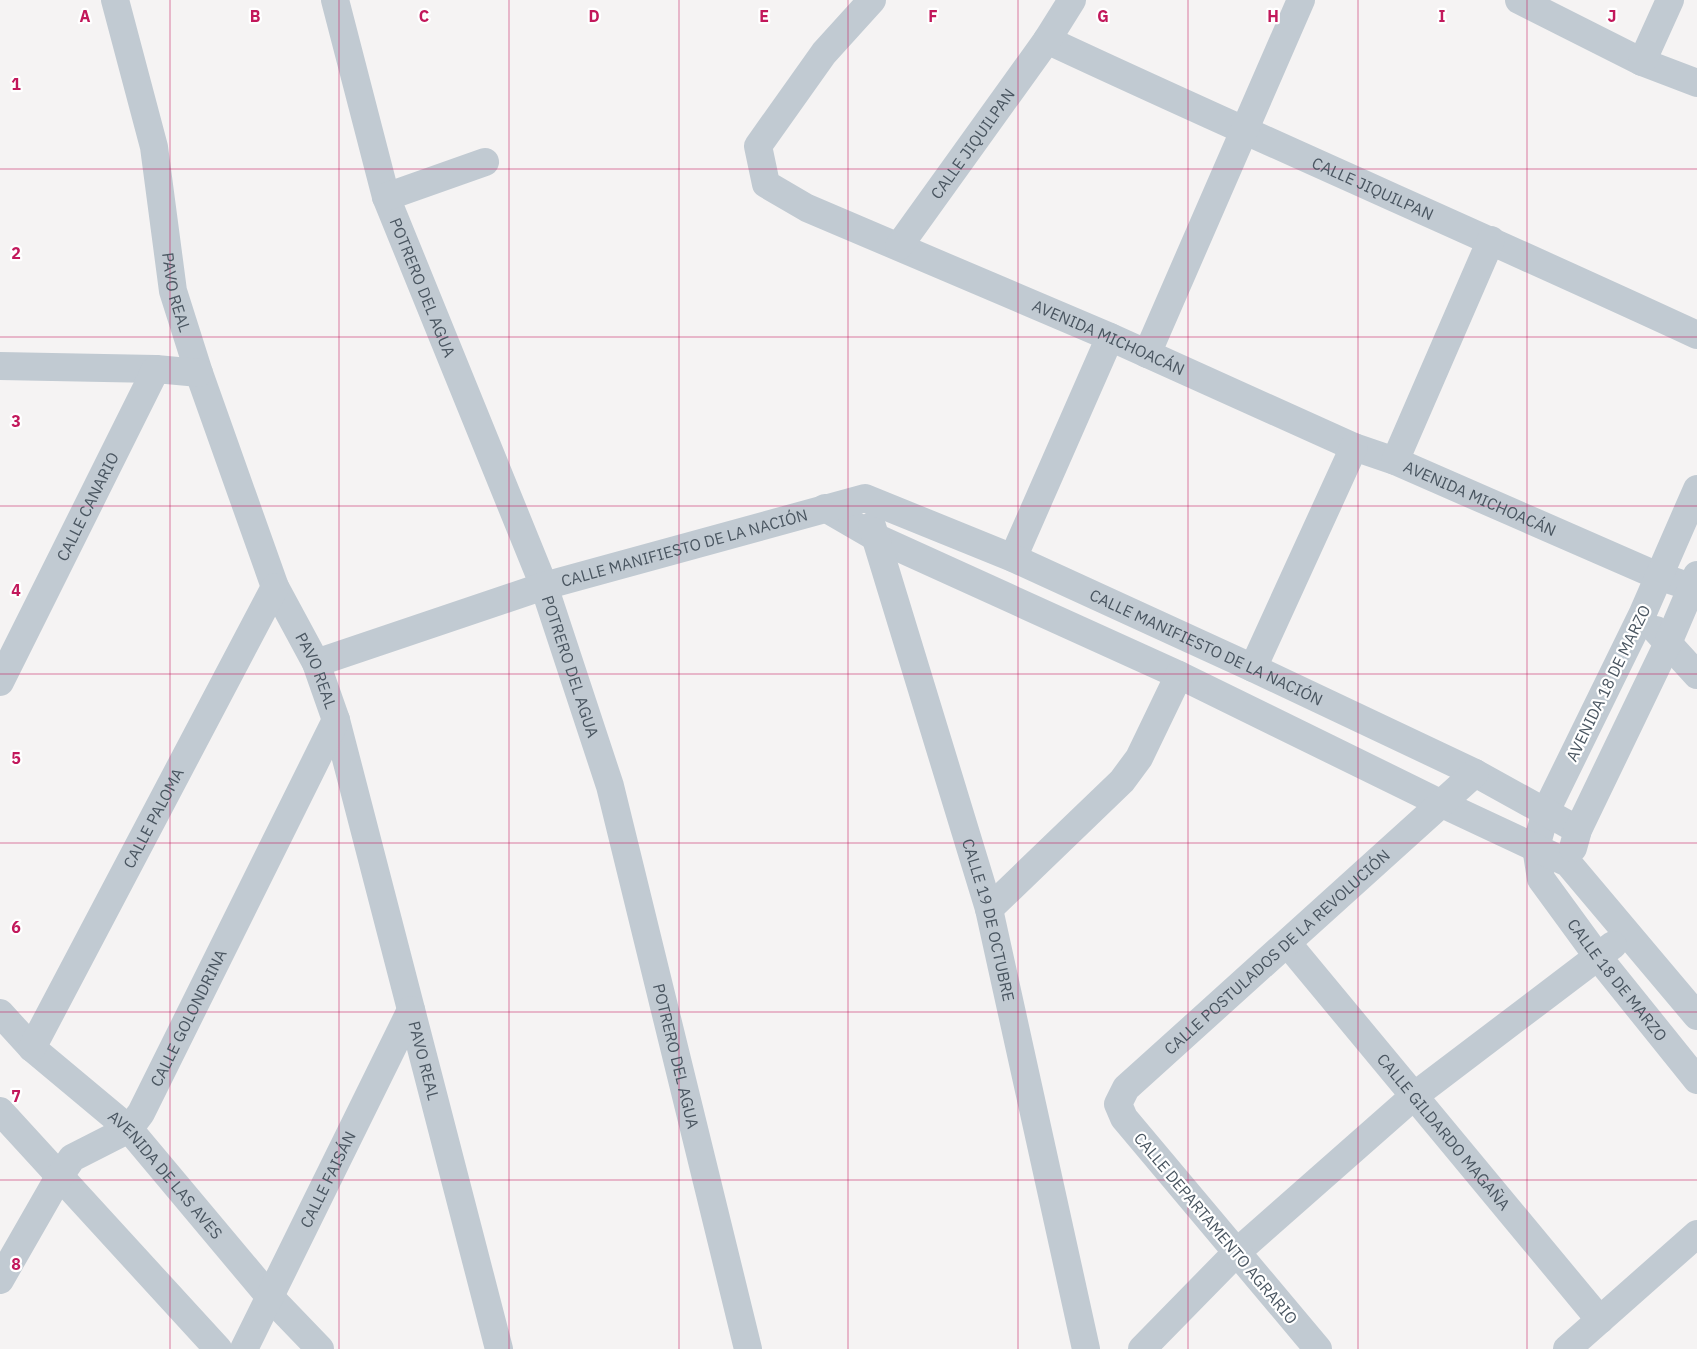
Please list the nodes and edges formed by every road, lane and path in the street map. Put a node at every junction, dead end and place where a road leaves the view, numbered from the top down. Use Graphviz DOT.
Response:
graph roads {
  1 [pos="115,0"];
  2 [pos="335,0"];
  3 [pos="872,0"];
  4 [pos="1072,0"];
  5 [pos="1301,0"];
  6 [pos="1518,0"];
  7 [pos="1670,0"];
  8 [pos="1047,40"];
  9 [pos="1642,62"];
  10 [pos="1697,83"];
  11 [pos="1243,132"];
  12 [pos="485,162"];
  13 [pos="386,197"];
  14 [pos="1491,240"];
  15 [pos="899,246"];
  16 [pos="1697,335"];
  17 [pos="1110,337"];
  18 [pos="1147,354"];
  19 [pos="0,366"];
  20 [pos="156,370"];
  21 [pos="199,373"];
  22 [pos="1354,446"];
  23 [pos="1395,460"];
  24 [pos="1697,490"];
  25 [pos="864,498"];
  26 [pos="825,508"];
  27 [pos="874,536"];
  28 [pos="1013,558"];
  29 [pos="1658,576"];
  30 [pos="1695,583"];
  31 [pos="544,586"];
  32 [pos="275,587"];
  33 [pos="1134,614"];
  34 [pos="1642,615"];
  35 [pos="1668,643"];
  36 [pos="1118,647"];
  37 [pos="316,663"];
  38 [pos="1253,668"];
  39 [pos="1179,675"];
  40 [pos="1697,675"];
  41 [pos="0,682"];
  42 [pos="336,720"];
  43 [pos="1475,773"];
  44 [pos="1440,803"];
  45 [pos="1546,811"];
  46 [pos="1578,830"];
  47 [pos="1536,847"];
  48 [pos="1568,863"];
  49 [pos="1541,879"];
  50 [pos="989,909"];
  51 [pos="1627,933"];
  52 [pos="1288,944"];
  53 [pos="1598,957"];
  54 [pos="410,1010"];
  55 [pos="0,1013"];
  56 [pos="1697,1016"];
  57 [pos="32,1048"];
  58 [pos="1697,1080"];
  59 [pos="1414,1096"];
  60 [pos="1118,1104"];
  61 [pos="0,1112"];
  62 [pos="129,1129"];
  63 [pos="59,1177"];
  64 [pos="1697,1234"];
  65 [pos="1237,1252"];
  66 [pos="0,1280"];
  67 [pos="269,1296"];
  68 [pos="1600,1320"];
  69 [pos="218,1349"];
  70 [pos="244,1349"];
  71 [pos="320,1349"];
  72 [pos="499,1349"];
  73 [pos="748,1349"];
  74 [pos="1086,1349"];
  75 [pos="1142,1349"];
  76 [pos="1318,1349"];
  77 [pos="1567,1349"];
  1 -- 21 [label="street, PAVO REAL"];
  2 -- 13 [label="street, POTRERO DEL AGUA"];
  3 -- 15 [label="street, AVENIDA MICHOACÁN"];
  4 -- 8 [label="street, CALLE JIQUILPAN"];
  5 -- 11 [label="street"];
  6 -- 9 [label="street"];
  7 -- 9 [label="street"];
  8 -- 11 [label="street, CALLE JIQUILPAN"];
  8 -- 15 [label="street, CALLE JIQUILPAN"];
  9 -- 10 [label="street"];
  11 -- 14 [label="street, CALLE JIQUILPAN"];
  11 -- 18 [label="street"];
  12 -- 13 [label="street"];
  13 -- 31 [label="street, POTRERO DEL AGUA"];
  14 -- 16 [label="street, CALLE JIQUILPAN"];
  14 -- 23 [label="street"];
  15 -- 17 [label="street, AVENIDA MICHOACÁN"];
  17 -- 18 [label="street, AVENIDA MICHOACÁN"];
  17 -- 28 [label="street"];
  18 -- 22 [label="street, AVENIDA MICHOACÁN"];
  19 -- 20 [label="street"];
  20 -- 21 [label="street"];
  20 -- 41 [label="street, CALLE CANARIO"];
  21 -- 32 [label="street, PAVO REAL"];
  22 -- 23 [label="street, AVENIDA MICHOACÁN"];
  22 -- 38 [label="street"];
  23 -- 29 [label="street, AVENIDA MICHOACÁN"];
  24 -- 29 [label="street, AVENIDA 18 DE MARZO"];
  25 -- 26 [label="street, CALLE MANIFIESTO DE LA NACIÓN"];
  25 -- 27 [label="street, CALLE 19 DE OCTUBRE"];
  25 -- 28 [label="street, CALLE MANIFIESTO DE LA NACIÓN"];
  26 -- 27 [label="street, CALLE MANIFIESTO DE LA NACIÓN"];
  26 -- 31 [label="street, CALLE MANIFIESTO DE LA NACIÓN"];
  27 -- 36 [label="street, CALLE MANIFIESTO DE LA NACIÓN"];
  27 -- 50 [label="street, CALLE 19 DE OCTUBRE"];
  28 -- 33 [label="street, CALLE MANIFIESTO DE LA NACIÓN"];
  29 -- 30 [label="street, AVENIDA MICHOACÁN"];
  29 -- 34 [label="street, AVENIDA 18 DE MARZO"];
  30 -- 35 [label="street"];
  31 -- 37 [label="street, CALLE MANIFIESTO DE LA NACIÓN"];
  31 -- 73 [label="street, POTRERO DEL AGUA"];
  32 -- 37 [label="street, PAVO REAL"];
  32 -- 57 [label="street, CALLE PALOMA"];
  33 -- 36 [label="street"];
  33 -- 38 [label="street, CALLE MANIFIESTO DE LA NACIÓN"];
  34 -- 35 [label="street"];
  34 -- 45 [label="street, AVENIDA 18 DE MARZO"];
  35 -- 40 [label="street"];
  35 -- 46 [label="street"];
  36 -- 39 [label="street, CALLE MANIFIESTO DE LA NACIÓN"];
  37 -- 42 [label="street, PAVO REAL"];
  38 -- 43 [label="street, CALLE MANIFIESTO DE LA NACIÓN"];
  39 -- 44 [label="street, CALLE MANIFIESTO DE LA NACIÓN"];
  39 -- 50 [label="street"];
  42 -- 54 [label="street, PAVO REAL"];
  42 -- 62 [label="street, CALLE GOLONDRINA"];
  43 -- 44 [label="street, CALLE POSTULADOS DE LA REVOLUCIÓN"];
  43 -- 45 [label="street, CALLE MANIFIESTO DE LA NACIÓN"];
  44 -- 47 [label="street, CALLE MANIFIESTO DE LA NACIÓN"];
  44 -- 52 [label="street, CALLE POSTULADOS DE LA REVOLUCIÓN"];
  45 -- 46 [label="street, CALLE MANIFIESTO DE LA NACIÓN"];
  45 -- 47 [label="street, AVENIDA 18 DE MARZO"];
  46 -- 48 [label="street"];
  47 -- 48 [label="street, CALLE MANIFIESTO DE LA NACIÓN"];
  47 -- 49 [label="street, AVENIDA 18 DE MARZO"];
  48 -- 51 [label="street"];
  49 -- 53 [label="street, CALLE 18 DE MARZO"];
  50 -- 74 [label="street, CALLE 19 DE OCTUBRE"];
  51 -- 53 [label="street"];
  51 -- 56 [label="street"];
  52 -- 59 [label="street, CALLE GILDARDO MAGAÑA"];
  52 -- 60 [label="street, CALLE POSTULADOS DE LA REVOLUCIÓN"];
  53 -- 58 [label="street, CALLE 18 DE MARZO"];
  53 -- 59 [label="street"];
  54 -- 67 [label="street, CALLE FAISÁN"];
  54 -- 72 [label="street, PAVO REAL"];
  55 -- 57 [label="street, AVENIDA DE LAS AVES"];
  57 -- 62 [label="street, AVENIDA DE LAS AVES"];
  59 -- 65 [label="street"];
  59 -- 68 [label="street, CALLE GILDARDO MAGAÑA"];
  60 -- 65 [label="street, CALLE DEPARTAMENTO AGRARIO"];
  61 -- 63 [label="street"];
  62 -- 63 [label="street, CALLE GOLONDRINA"];
  62 -- 67 [label="street, AVENIDA DE LAS AVES"];
  63 -- 66 [label="street, CALLE GOLONDRINA"];
  63 -- 69 [label="street"];
  64 -- 68 [label="street"];
  65 -- 75 [label="street"];
  65 -- 76 [label="street, CALLE DEPARTAMENTO AGRARIO"];
  67 -- 70 [label="street, CALLE FAISÁN"];
  67 -- 71 [label="street, AVENIDA DE LAS AVES"];
  68 -- 77 [label="street"];
}
